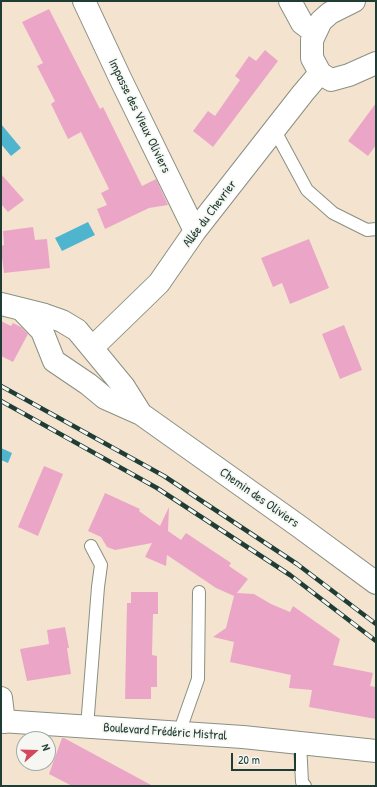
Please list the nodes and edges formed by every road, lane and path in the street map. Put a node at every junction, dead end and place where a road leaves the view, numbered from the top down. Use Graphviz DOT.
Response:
graph roads {
  1 [pos="84,1"];
  2 [pos="290,1"];
  3 [pos="354,1"];
  4 [pos="315,33"];
  5 [pos="376,64"];
  6 [pos="320,73"];
  7 [pos="274,129"];
  8 [pos="376,229"];
  9 [pos="195,231"];
  10 [pos="11,306"];
  11 [pos="92,348"];
  12 [pos="141,414"];
  13 [pos="91,546"];
  14 [pos="376,583"];
  15 [pos="199,592"];
  16 [pos="1,698"];
  17 [pos="3,721"];
  18 [pos="87,727"];
  19 [pos="179,733"];
  20 [pos="300,743"];
  21 [pos="376,751"];
  22 [pos="305,786"];
  1 -- 9 [label="street, Impasse des Vieux Oliviers"];
  2 -- 4 [label="street"];
  3 -- 4 [label="street"];
  4 -- 6 [label="street"];
  5 -- 6 [label="street"];
  6 -- 7 [label="street, Allée du Chevrier"];
  7 -- 8 [label="lane"];
  7 -- 9 [label="street, Allée du Chevrier"];
  9 -- 11 [label="street, Allée du Chevrier"];
  10 -- 11 [label="street, Chemin des Oliviers"];
  10 -- 12 [label="street, Chemin des Oliviers"];
  11 -- 12 [label="street, Chemin des Oliviers"];
  12 -- 14 [label="street, Chemin des Oliviers"];
  13 -- 18 [label="lane"];
  15 -- 19 [label="lane"];
  16 -- 17 [label="street"];
  17 -- 18 [label="street, Boulevard Frédéric Mistral"];
  18 -- 19 [label="street, Boulevard Frédéric Mistral"];
  19 -- 20 [label="street, Boulevard Frédéric Mistral"];
  20 -- 21 [label="street, Boulevard Frédéric Mistral"];
  20 -- 22 [label="lane"];
}
